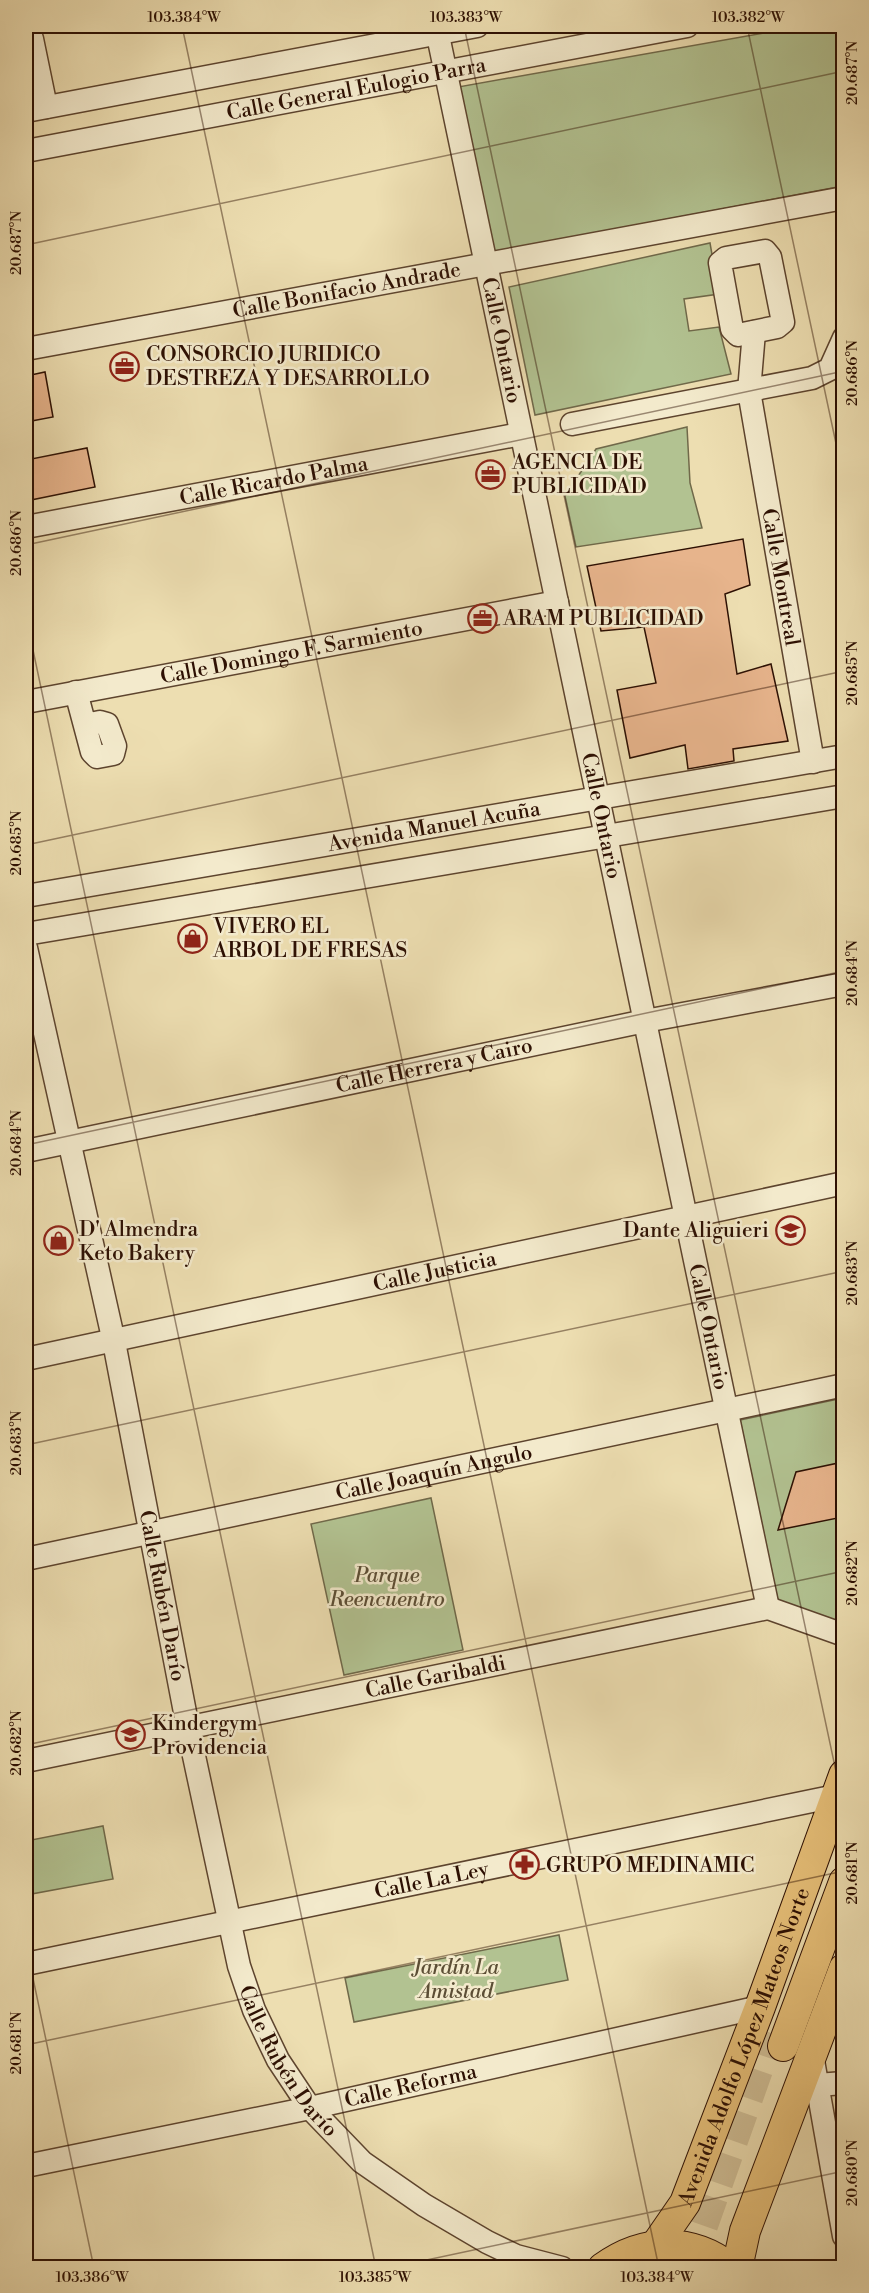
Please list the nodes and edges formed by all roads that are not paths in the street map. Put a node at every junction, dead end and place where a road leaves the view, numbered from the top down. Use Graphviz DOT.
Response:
graph roads {
  1 [pos="477,26"];
  2 [pos="687,26"];
  3 [pos="437,29"];
  4 [pos="32,39"];
  5 [pos="446,71"];
  6 [pos="36,109"];
  7 [pos="26,151"];
  8 [pos="843,198"];
  9 [pos="485,264"];
  10 [pos="754,332"];
  11 [pos="843,338"];
  12 [pos="26,350"];
  13 [pos="749,391"];
  14 [pos="572,424"];
  15 [pos="521,434"];
  16 [pos="26,527"];
  17 [pos="557,602"];
  18 [pos="76,692"];
  19 [pos="26,702"];
  20 [pos="85,725"];
  21 [pos="843,756"];
  22 [pos="813,762"];
  23 [pos="843,796"];
  24 [pos="599,798"];
  25 [pos="606,837"];
  26 [pos="26,896"];
  27 [pos="26,934"];
  28 [pos="26,948"];
  29 [pos="843,984"];
  30 [pos="645,1021"];
  31 [pos="69,1142"];
  32 [pos="26,1151"];
  33 [pos="843,1183"];
  34 [pos="686,1217"];
  35 [pos="114,1342"];
  36 [pos="26,1359"];
  37 [pos="843,1385"];
  38 [pos="726,1410"];
  39 [pos="150,1534"];
  40 [pos="26,1559"];
  41 [pos="768,1608"];
  42 [pos="843,1635"];
  43 [pos="188,1728"];
  44 [pos="26,1761"];
  45 [pos="840,1786"];
  46 [pos="843,1834"];
  47 [pos="843,1882"];
  48 [pos="230,1923"];
  49 [pos="26,1964"];
  50 [pos="843,1971"];
  51 [pos="771,2029"];
  52 [pos="812,2055"];
  53 [pos="843,2083"];
  54 [pos="817,2085"];
  55 [pos="310,2108"];
  56 [pos="26,2166"];
  57 [pos="843,2236"];
  58 [pos="656,2245"];
  59 [pos="562,2268"];
  60 [pos="603,2268"];
  61 [pos="730,2268"];
  62 [pos="737,2268"];
  1 -- 3 [label="street, Calle General Eulogio Parra"];
  2 -- 5 [label="street, Calle General Eulogio Parra"];
  3 -- 5 [label="street, Calle Ontario"];
  3 -- 6 [label="street, Calle General Eulogio Parra"];
  4 -- 6 [label="street"];
  5 -- 7 [label="street, Calle General Eulogio Parra"];
  5 -- 9 [label="street, Calle Ontario"];
  8 -- 9 [label="street, Calle Bonifacio Andrade"];
  9 -- 12 [label="street, Calle Bonifacio Andrade"];
  9 -- 15 [label="street, Calle Ontario"];
  10 -- 13 [label="street, Calle Montreal"];
  11 -- 13 [label="street"];
  13 -- 14 [label="street"];
  13 -- 22 [label="street, Calle Montreal"];
  15 -- 16 [label="street, Calle Ricardo Palma"];
  15 -- 17 [label="street, Calle Ontario"];
  17 -- 18 [label="street, Calle Domingo F. Sarmiento"];
  17 -- 24 [label="street, Calle Ontario"];
  18 -- 19 [label="street, Calle Domingo F. Sarmiento"];
  18 -- 20 [label="street"];
  21 -- 22 [label="street, Avenida Manuel Acuña"];
  22 -- 24 [label="street, Avenida Manuel Acuña"];
  23 -- 25 [label="street, Avenida Manuel Acuña"];
  24 -- 25 [label="street, Calle Ontario"];
  24 -- 26 [label="street, Avenida Manuel Acuña"];
  25 -- 27 [label="street, Avenida Manuel Acuña"];
  25 -- 30 [label="street, Calle Ontario"];
  28 -- 31 [label="street, Calle Rubén Darío"];
  29 -- 30 [label="street, Calle Herrera y Cairo"];
  30 -- 31 [label="street, Calle Herrera y Cairo"];
  30 -- 34 [label="street, Calle Ontario"];
  31 -- 32 [label="street, Calle Herrera y Cairo"];
  31 -- 35 [label="street, Calle Rubén Darío"];
  33 -- 34 [label="street, Calle Justicia"];
  34 -- 35 [label="street, Calle Justicia"];
  34 -- 38 [label="street, Calle Ontario"];
  35 -- 36 [label="street, Calle Justicia"];
  35 -- 39 [label="street, Calle Rubén Darío"];
  37 -- 38 [label="street, Calle Joaquín Angulo"];
  38 -- 39 [label="street, Calle Joaquín Angulo"];
  38 -- 41 [label="street, Calle Ontario"];
  39 -- 40 [label="street, Calle Joaquín Angulo"];
  39 -- 43 [label="street, Calle Rubén Darío"];
  41 -- 42 [label="street"];
  41 -- 43 [label="street, Calle Garibaldi"];
  43 -- 44 [label="street, Calle Garibaldi"];
  43 -- 48 [label="street, Calle Rubén Darío"];
  45 -- 48 [label="street, Calle La Ley"];
  45 -- 51 [label="main road, Avenida Adolfo López Mateos Norte"];
  46 -- 51 [label="main road, Avenida Adolfo López Mateos Norte"];
  47 -- 51 [label="main road, Avenida Adolfo López Mateos Norte"];
  48 -- 49 [label="street, Calle La Ley"];
  48 -- 55 [label="street, Calle Rubén Darío"];
  50 -- 52 [label="main road"];
  51 -- 55 [label="street, Calle Reforma"];
  51 -- 58 [label="main road, Avenida Adolfo López Mateos Norte"];
  52 -- 54 [label="street"];
  52 -- 62 [label="main road"];
  53 -- 54 [label="street"];
  54 -- 57 [label="street"];
  55 -- 56 [label="street, Calle Reforma"];
  55 -- 59 [label="street, Calle Rubén Darío"];
  58 -- 60 [label="main road"];
  58 -- 61 [label="main road"];
}
